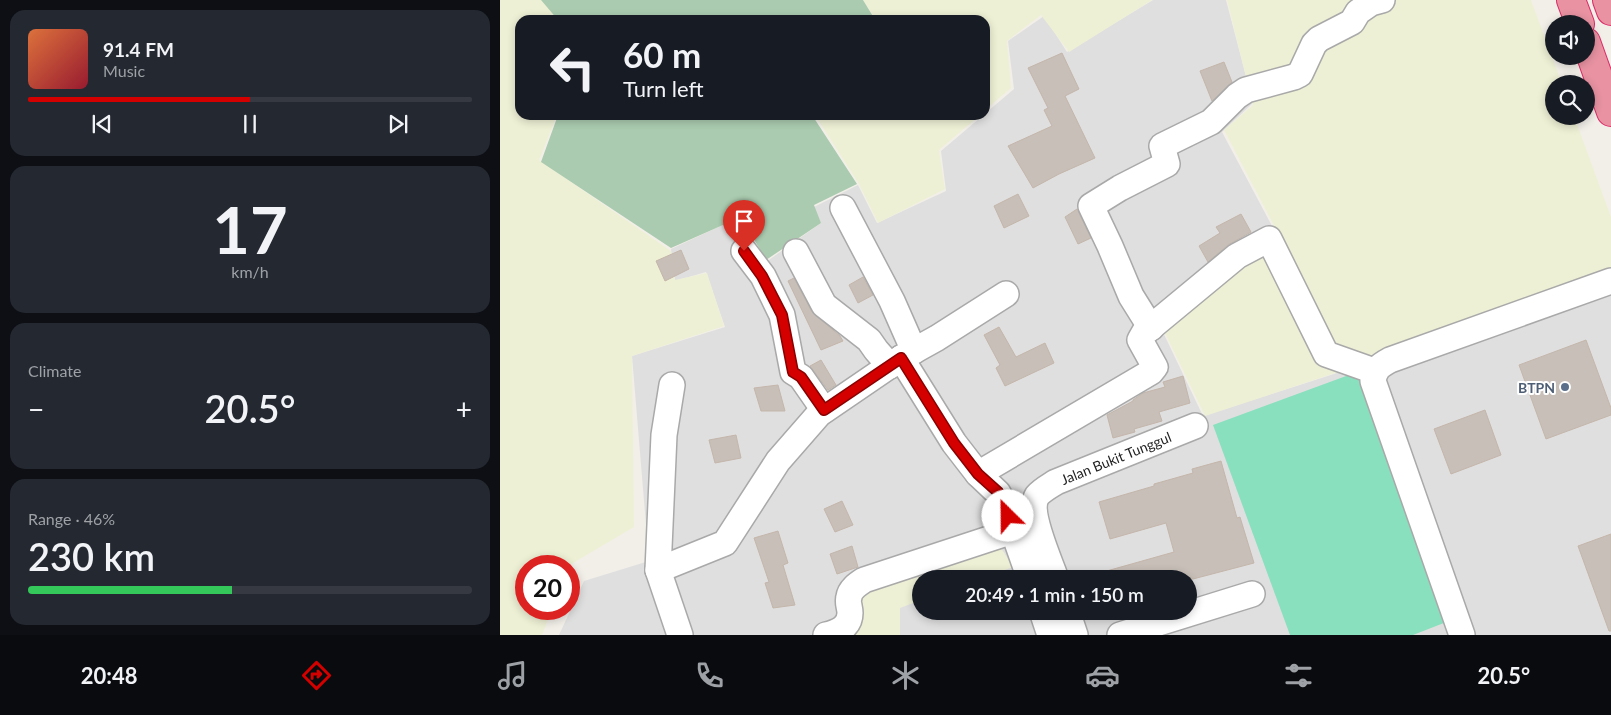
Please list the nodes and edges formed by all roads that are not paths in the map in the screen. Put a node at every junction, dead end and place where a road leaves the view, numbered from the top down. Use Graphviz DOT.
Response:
graph roads {
  1 [pos="1382,0"];
  2 [pos="1572,0"];
  3 [pos="1577,15"];
  4 [pos="1594,65"];
  5 [pos="1611,112"];
  6 [pos="844,208"];
  7 [pos="744,251"];
  8 [pos="796,252"];
  9 [pos="1611,281"];
  10 [pos="1006,294"];
  11 [pos="1151,328"];
  12 [pos="901,358"];
  13 [pos="1374,371"];
  14 [pos="672,386"];
  15 [pos="824,410"];
  16 [pos="1195,426"];
  17 [pos="978,474"];
  18 [pos="1013,531"];
  19 [pos="658,570"];
  20 [pos="1027,570"];
  21 [pos="1053,570"];
  22 [pos="1252,594"];
  23 [pos="1045,620"];
  24 [pos="1070,620"];
  25 [pos="680,635"];
  26 [pos="826,635"];
  27 [pos="1050,635"];
  28 [pos="1075,635"];
  29 [pos="1120,635"];
  30 [pos="1462,635"];
  1 -- 11 [label="street"];
  2 -- 3 [label="highway"];
  4 -- 5 [label="highway"];
  6 -- 12 [label="street"];
  7 -- 15 [label="street"];
  8 -- 12 [label="street"];
  9 -- 13 [label="street"];
  10 -- 12 [label="street"];
  11 -- 13 [label="street"];
  11 -- 17 [label="street"];
  12 -- 15 [label="street"];
  12 -- 17 [label="street"];
  13 -- 30 [label="street"];
  14 -- 19 [label="street"];
  15 -- 19 [label="street"];
  16 -- 21 [label="street, Jalan Bukit Tunggul"];
  17 -- 18 [label="street"];
  18 -- 20 [label="street"];
  18 -- 26 [label="street"];
  19 -- 25 [label="street"];
  22 -- 29 [label="street"];
  23 -- 27 [label="street"];
  24 -- 28 [label="street"];
}
